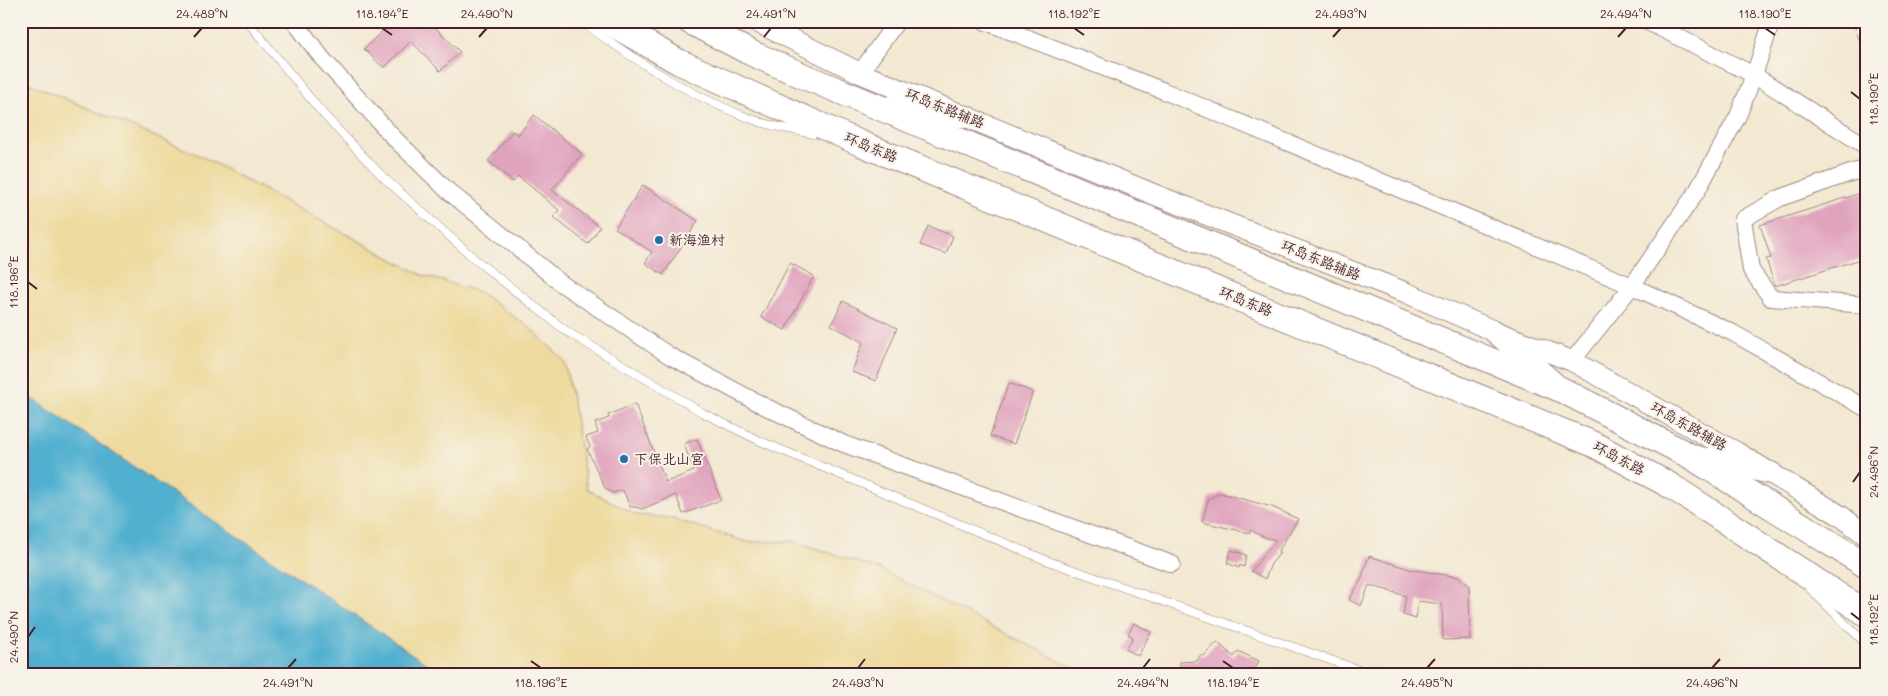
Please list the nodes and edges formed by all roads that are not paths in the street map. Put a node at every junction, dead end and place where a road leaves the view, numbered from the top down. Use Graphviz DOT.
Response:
graph roads {
  1 [pos="247,21"];
  2 [pos="294,21"];
  3 [pos="581,21"];
  4 [pos="607,21"];
  5 [pos="689,21"];
  6 [pos="708,21"];
  7 [pos="755,21"];
  8 [pos="897,21"];
  9 [pos="984,21"];
  10 [pos="1646,21"];
  11 [pos="1772,21"];
  12 [pos="1862,21"];
  13 [pos="1867,36"];
  14 [pos="751,53"];
  15 [pos="860,73"];
  16 [pos="1754,75"];
  17 [pos="872,105"];
  18 [pos="967,117"];
  19 [pos="817,134"];
  20 [pos="826,136"];
  21 [pos="862,144"];
  22 [pos="1867,147"];
  23 [pos="1867,176"];
  24 [pos="1632,286"];
  25 [pos="1867,306"];
  26 [pos="1494,331"];
  27 [pos="1572,361"];
  28 [pos="1562,390"];
  29 [pos="1867,409"];
  30 [pos="1690,456"];
  31 [pos="1770,473"];
  32 [pos="1867,536"];
  33 [pos="1770,550"];
  34 [pos="1172,564"];
  35 [pos="1867,566"];
  36 [pos="1867,614"];
  37 [pos="1867,645"];
  38 [pos="1373,675"];
  1 -- 38 [label="lane"];
  2 -- 34 [label="street"];
  3 -- 19 [label="lane"];
  4 -- 21 [label="main road, 环岛东路"];
  5 -- 14 [label="main road"];
  6 -- 14 [label="main road"];
  7 -- 15 [label="street, 环岛东路辅路"];
  8 -- 15 [label="street"];
  9 -- 24 [label="street"];
  10 -- 16 [label="street"];
  11 -- 16 [label="street"];
  12 -- 13 [label="street"];
  14 -- 17 [label="main road"];
  15 -- 18 [label="street, 环岛东路辅路"];
  16 -- 22 [label="street"];
  16 -- 24 [label="street"];
  17 -- 18 [label="main road"];
  17 -- 28 [label="main road"];
  18 -- 26 [label="street, 环岛东路辅路"];
  20 -- 21 [label="lane"];
  21 -- 33 [label="main road, 环岛东路"];
  23 -- 25 [label="street"];
  24 -- 27 [label="street"];
  24 -- 29 [label="street"];
  26 -- 27 [label="street, 环岛东路辅路"];
  26 -- 28 [label="main road"];
  27 -- 31 [label="street, 环岛东路辅路"];
  28 -- 30 [label="main road"];
  30 -- 31 [label="main road"];
  30 -- 35 [label="main road"];
  31 -- 32 [label="street, 环岛东路辅路"];
  33 -- 36 [label="main road, 环岛东路"];
  33 -- 37 [label="lane"];
}
